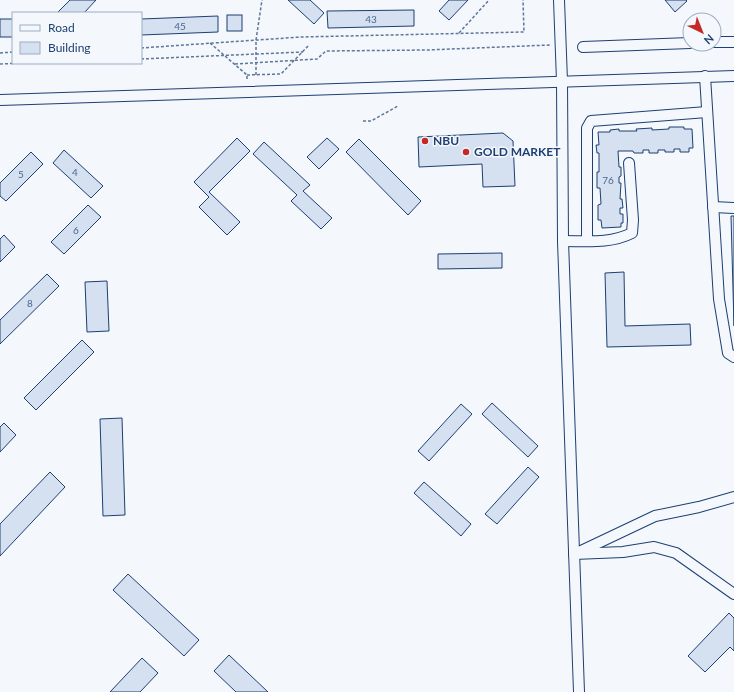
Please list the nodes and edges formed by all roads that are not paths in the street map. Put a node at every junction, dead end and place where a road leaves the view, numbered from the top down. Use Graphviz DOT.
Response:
graph roads {
  1 [pos="559,0"];
  2 [pos="722,42"];
  3 [pos="734,42"];
  4 [pos="682,43"];
  5 [pos="583,47"];
  6 [pos="705,76"];
  7 [pos="734,76"];
  8 [pos="562,81"];
  9 [pos="0,100"];
  10 [pos="707,112"];
  11 [pos="629,163"];
  12 [pos="713,207"];
  13 [pos="734,208"];
  14 [pos="563,241"];
  15 [pos="587,241"];
  16 [pos="734,357"];
  17 [pos="734,497"];
  18 [pos="574,554"];
  19 [pos="734,594"];
  20 [pos="579,692"];
  1 -- 8 [label="street"];
  2 -- 3 [label="street"];
  4 -- 5 [label="street"];
  6 -- 7 [label="street"];
  6 -- 8 [label="street"];
  6 -- 10 [label="street"];
  8 -- 9 [label="street"];
  8 -- 14 [label="street"];
  10 -- 12 [label="street"];
  10 -- 15 [label="street"];
  11 -- 15 [label="street"];
  12 -- 13 [label="street"];
  12 -- 16 [label="street"];
  14 -- 15 [label="street"];
  14 -- 18 [label="street"];
  17 -- 18 [label="street"];
  18 -- 19 [label="street"];
  18 -- 20 [label="street"];
}
